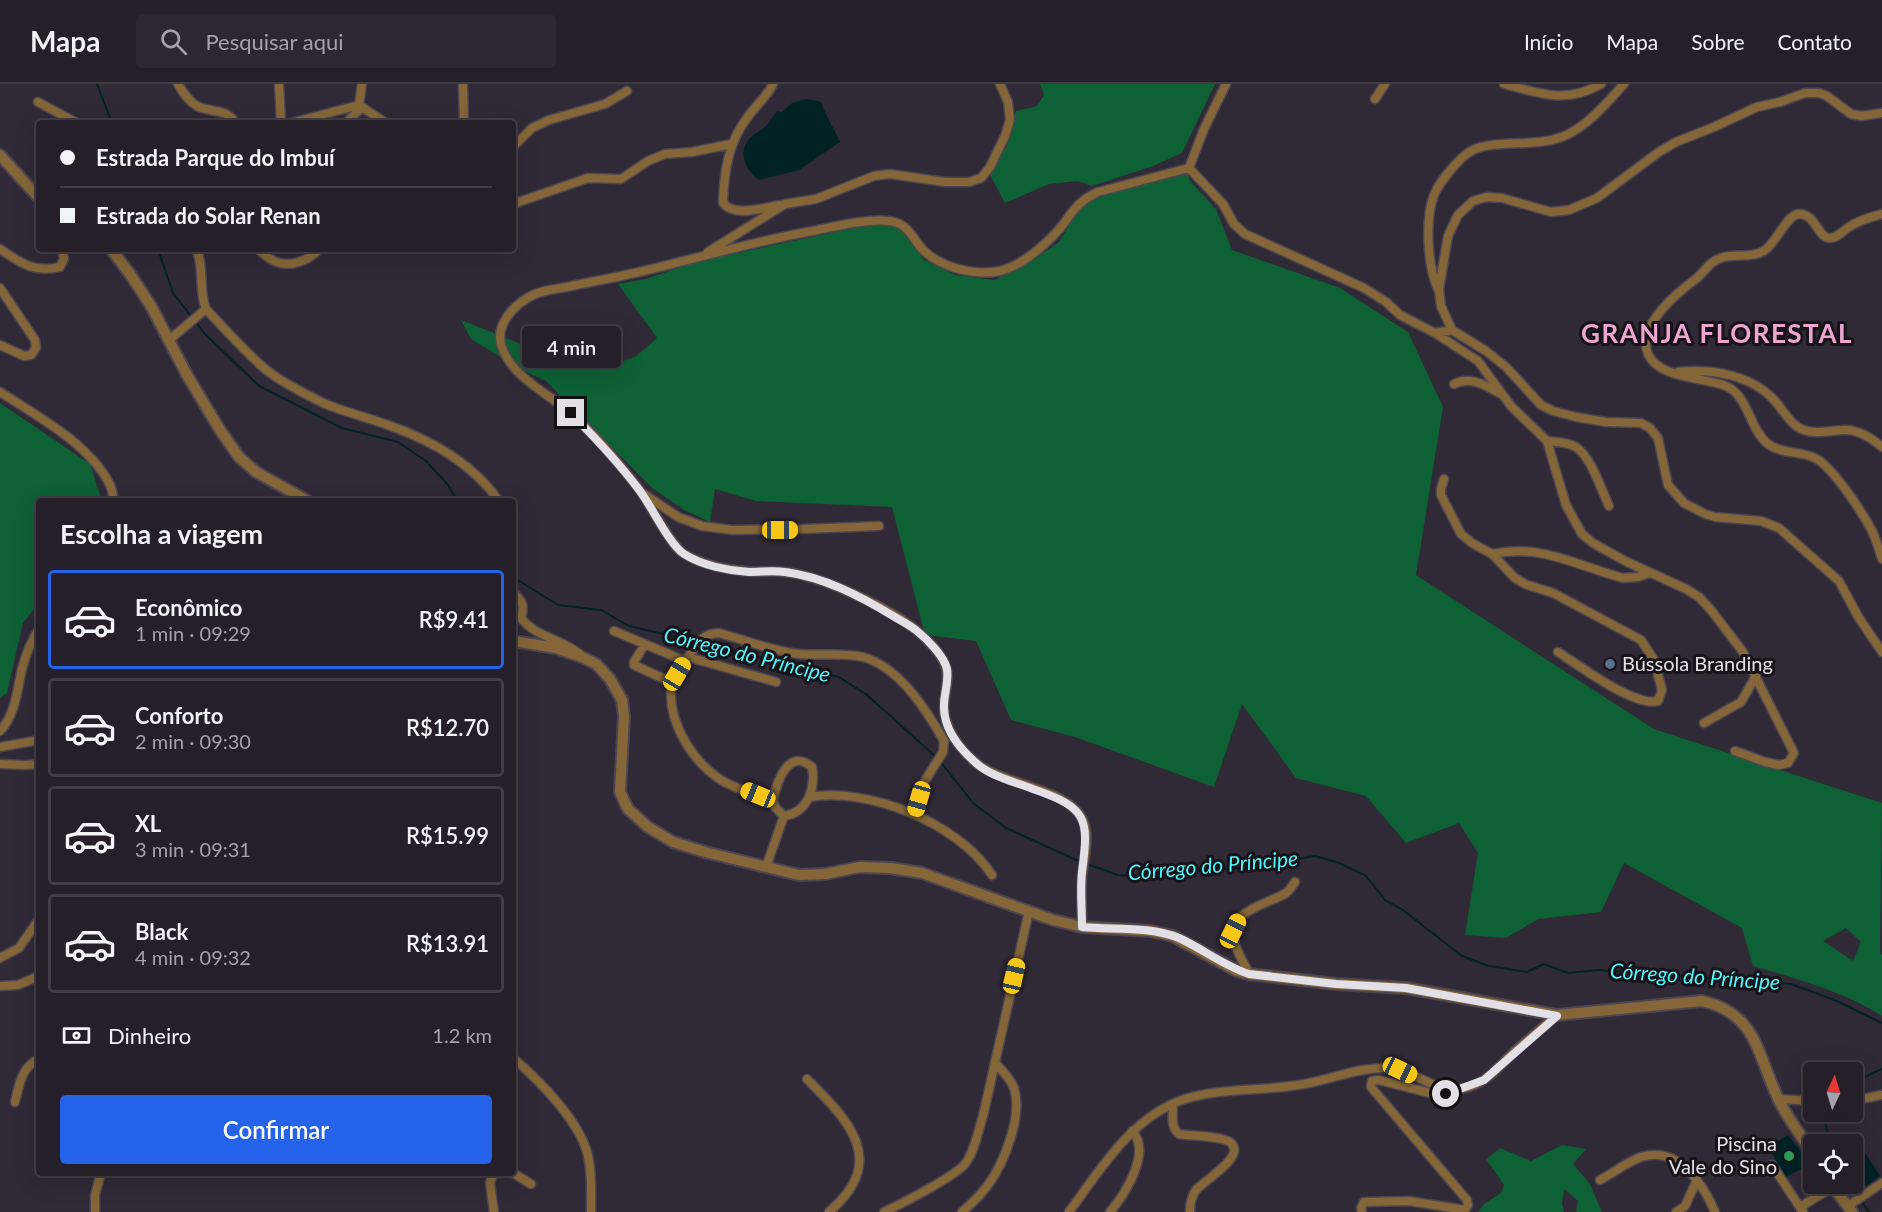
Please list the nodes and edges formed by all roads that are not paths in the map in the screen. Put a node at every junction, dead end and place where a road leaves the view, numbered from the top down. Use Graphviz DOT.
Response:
graph roads {
  1 [pos="178,84"];
  2 [pos="279,84"];
  3 [pos="362,84"];
  4 [pos="464,84"];
  5 [pos="773,84"];
  6 [pos="1000,84"];
  7 [pos="1226,84"];
  8 [pos="1385,84"];
  9 [pos="1504,84"];
  10 [pos="1601,84"];
  11 [pos="1624,84"];
  12 [pos="627,90"];
  13 [pos="1375,99"];
  14 [pos="38,102"];
  15 [pos="361,106"];
  16 [pos="1882,113"];
  17 [pos="71,120"];
  18 [pos="234,120"];
  19 [pos="281,120"];
  20 [pos="303,120"];
  21 [pos="349,120"];
  22 [pos="382,120"];
  23 [pos="464,120"];
  24 [pos="516,144"];
  25 [pos="731,144"];
  26 [pos="0,155"];
  27 [pos="1190,168"];
  28 [pos="36,197"];
  29 [pos="516,203"];
  30 [pos="785,204"];
  31 [pos="1882,213"];
  32 [pos="0,249"];
  33 [pos="63,252"];
  34 [pos="113,252"];
  35 [pos="197,252"];
  36 [pos="262,252"];
  37 [pos="316,252"];
  38 [pos="700,257"];
  39 [pos="0,288"];
  40 [pos="1439,289"];
  41 [pos="203,311"];
  42 [pos="1452,330"];
  43 [pos="1435,333"];
  44 [pos="169,340"];
  45 [pos="0,345"];
  46 [pos="1671,372"];
  47 [pos="1454,384"];
  48 [pos="0,392"];
  49 [pos="1502,394"];
  50 [pos="1547,441"];
  51 [pos="1882,447"];
  52 [pos="1444,479"];
  53 [pos="641,492"];
  54 [pos="113,498"];
  55 [pos="303,498"];
  56 [pos="497,498"];
  57 [pos="1609,506"];
  58 [pos="879,526"];
  59 [pos="1492,554"];
  60 [pos="1882,559"];
  61 [pos="1649,573"];
  62 [pos="516,595"];
  63 [pos="614,631"];
  64 [pos="36,633"];
  65 [pos="516,641"];
  66 [pos="645,644"];
  67 [pos="1558,652"];
  68 [pos="1882,652"];
  69 [pos="584,658"];
  70 [pos="686,659"];
  71 [pos="1756,676"];
  72 [pos="776,682"];
  73 [pos="673,683"];
  74 [pos="1704,723"];
  75 [pos="0,731"];
  76 [pos="36,741"];
  77 [pos="0,747"];
  78 [pos="1735,750"];
  79 [pos="0,764"];
  80 [pos="36,764"];
  81 [pos="809,797"];
  82 [pos="773,800"];
  83 [pos="915,813"];
  84 [pos="784,816"];
  85 [pos="766,867"];
  86 [pos="992,875"];
  87 [pos="1295,882"];
  88 [pos="1029,911"];
  89 [pos="36,923"];
  90 [pos="1082,927"];
  91 [pos="0,958"];
  92 [pos="1249,974"];
  93 [pos="36,977"];
  94 [pos="0,986"];
  95 [pos="1557,1016"];
  96 [pos="36,1061"];
  97 [pos="516,1061"];
  98 [pos="994,1062"];
  99 [pos="807,1078"];
  100 [pos="1459,1089"];
  101 [pos="1882,1095"];
  102 [pos="1778,1099"];
  103 [pos="1863,1099"];
  104 [pos="1803,1100"];
  105 [pos="15,1102"];
  106 [pos="1173,1104"];
  107 [pos="1132,1131"];
  108 [pos="1803,1138"];
  109 [pos="1772,1165"];
  110 [pos="516,1175"];
  111 [pos="99,1176"];
  112 [pos="492,1176"];
  113 [pos="1600,1180"];
  114 [pos="1696,1180"];
  115 [pos="1882,1183"];
  116 [pos="531,1184"];
  117 [pos="1821,1194"];
  118 [pos="1841,1194"];
  119 [pos="1852,1206"];
  120 [pos="1684,1209"];
  121 [pos="1113,1210"];
  122 [pos="1802,1210"];
  123 [pos="95,1212"];
  124 [pos="494,1212"];
  125 [pos="591,1212"];
  126 [pos="829,1212"];
  127 [pos="884,1212"];
  128 [pos="962,1212"];
  129 [pos="1070,1212"];
  130 [pos="1190,1212"];
  131 [pos="1362,1212"];
  132 [pos="1676,1212"];
  133 [pos="1715,1212"];
  1 -- 18 [label="street"];
  2 -- 19 [label="street"];
  3 -- 15 [label="street"];
  4 -- 23 [label="street"];
  5 -- 25 [label="street"];
  6 -- 30 [label="street"];
  7 -- 27 [label="street"];
  8 -- 13 [label="street"];
  9 -- 10 [label="street"];
  11 -- 40 [label="street"];
  12 -- 24 [label="street"];
  14 -- 17 [label="street"];
  15 -- 20 [label="street"];
  15 -- 21 [label="street"];
  15 -- 22 [label="street"];
  16 -- 40 [label="street"];
  25 -- 29 [label="street"];
  25 -- 30 [label="street"];
  26 -- 28 [label="street"];
  27 -- 38 [label="street"];
  27 -- 43 [label="street"];
  30 -- 38 [label="street"];
  31 -- 46 [label="street"];
  32 -- 33 [label="street"];
  34 -- 44 [label="street"];
  35 -- 41 [label="street"];
  36 -- 37 [label="street"];
  38 -- 53 [label="street"];
  39 -- 45 [label="street"];
  40 -- 42 [label="street"];
  41 -- 44 [label="street"];
  41 -- 56 [label="street"];
  42 -- 43 [label="street"];
  42 -- 68 [label="street"];
  43 -- 49 [label="street"];
  44 -- 55 [label="street"];
  46 -- 51 [label="street"];
  46 -- 60 [label="street"];
  47 -- 49 [label="street"];
  48 -- 54 [label="street"];
  49 -- 50 [label="street"];
  50 -- 57 [label="street"];
  50 -- 61 [label="street"];
  52 -- 59 [label="street"];
  53 -- 58 [label="street"];
  53 -- 90 [label="street"];
  59 -- 61 [label="street"];
  59 -- 67 [label="street"];
  61 -- 71 [label="street"];
  62 -- 69 [label="street"];
  63 -- 66 [label="street"];
  64 -- 75 [label="street"];
  65 -- 69 [label="street"];
  66 -- 70 [label="street"];
  66 -- 73 [label="street"];
  69 -- 85 [label="street"];
  70 -- 72 [label="street"];
  70 -- 73 [label="street"];
  70 -- 83 [label="street"];
  71 -- 74 [label="street"];
  71 -- 78 [label="street"];
  73 -- 82 [label="street"];
  76 -- 77 [label="street"];
  79 -- 80 [label="street"];
  81 -- 82 [label="street"];
  81 -- 83 [label="street"];
  81 -- 84 [label="street"];
  82 -- 84 [label="street"];
  83 -- 86 [label="street"];
  84 -- 85 [label="street"];
  85 -- 88 [label="street"];
  87 -- 92 [label="street"];
  88 -- 90 [label="street"];
  88 -- 98 [label="street"];
  89 -- 91 [label="street"];
  90 -- 92 [label="street"];
  92 -- 95 [label="street"];
  93 -- 94 [label="street"];
  95 -- 100 [label="street"];
  95 -- 102 [label="street"];
  96 -- 105 [label="street"];
  97 -- 125 [label="street"];
  98 -- 127 [label="street"];
  98 -- 128 [label="street"];
  99 -- 126 [label="street"];
  100 -- 106 [label="street"];
  100 -- 131 [label="street"];
  101 -- 103 [label="street"];
  102 -- 104 [label="street"];
  102 -- 108 [label="street"];
  106 -- 107 [label="street"];
  106 -- 130 [label="street"];
  107 -- 121 [label="street"];
  107 -- 129 [label="street"];
  109 -- 122 [label="street"];
  110 -- 116 [label="street"];
  111 -- 123 [label="street"];
  112 -- 124 [label="street"];
  113 -- 114 [label="street"];
  114 -- 120 [label="street"];
  114 -- 133 [label="street"];
  115 -- 119 [label="street"];
  117 -- 122 [label="street"];
  118 -- 119 [label="street"];
  120 -- 132 [label="street"];
}
